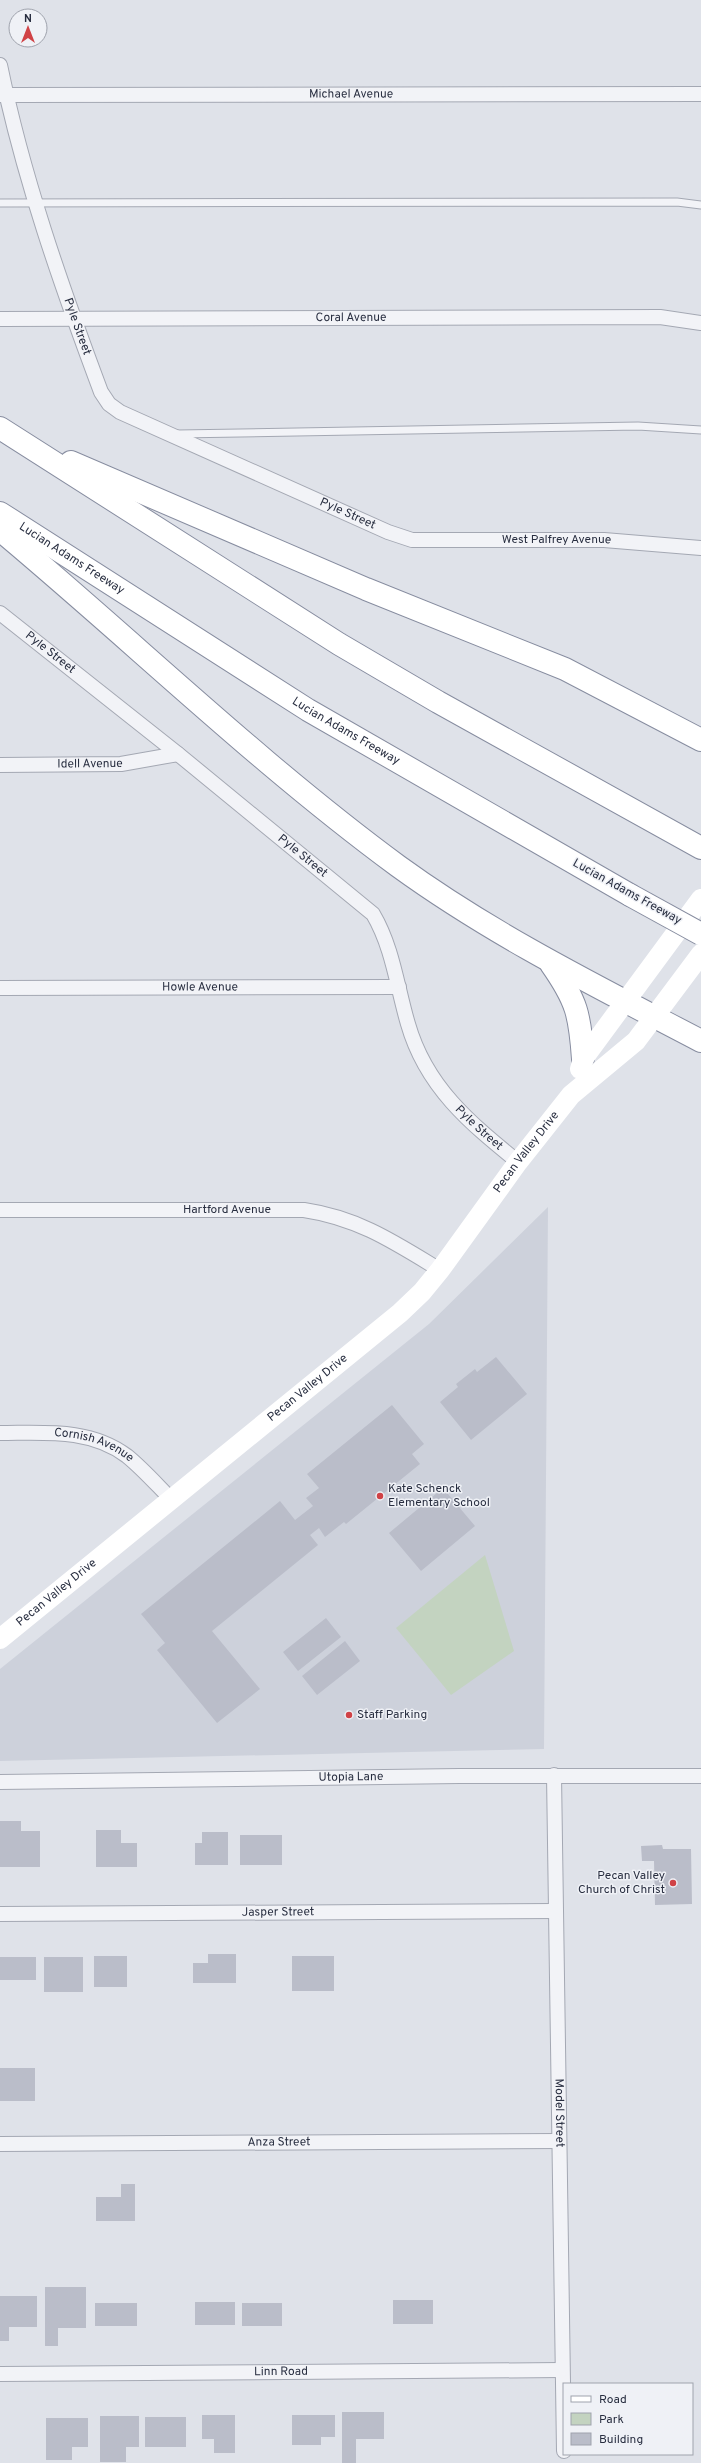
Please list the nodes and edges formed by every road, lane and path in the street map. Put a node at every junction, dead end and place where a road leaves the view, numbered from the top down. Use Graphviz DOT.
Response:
graph roads {
  1 [pos="0,65"];
  2 [pos="701,94"];
  3 [pos="3,95"];
  4 [pos="36,202"];
  5 [pos="0,203"];
  6 [pos="701,205"];
  7 [pos="0,318"];
  8 [pos="74,318"];
  9 [pos="701,323"];
  10 [pos="701,430"];
  11 [pos="7,433"];
  12 [pos="169,434"];
  13 [pos="0,513"];
  14 [pos="0,530"];
  15 [pos="412,540"];
  16 [pos="701,548"];
  17 [pos="0,613"];
  18 [pos="701,740"];
  19 [pos="178,754"];
  20 [pos="0,765"];
  21 [pos="701,848"];
  22 [pos="701,899"];
  23 [pos="701,934"];
  24 [pos="701,954"];
  25 [pos="549,962"];
  26 [pos="400,987"];
  27 [pos="0,988"];
  28 [pos="625,1001"];
  29 [pos="655,1017"];
  30 [pos="701,1041"];
  31 [pos="583,1060"];
  32 [pos="571,1095"];
  33 [pos="518,1162"];
  34 [pos="0,1210"];
  35 [pos="440,1270"];
  36 [pos="0,1433"];
  37 [pos="171,1499"];
  38 [pos="0,1638"];
  39 [pos="554,1775"];
  40 [pos="701,1776"];
  41 [pos="0,1782"];
  42 [pos="555,1911"];
  43 [pos="0,1914"];
  44 [pos="558,2142"];
  45 [pos="0,2144"];
  46 [pos="561,2370"];
  47 [pos="0,2374"];
  48 [pos="563,2425"];
  1 -- 3 [label="street, Pyle Street"];
  2 -- 3 [label="street, Michael Avenue"];
  3 -- 4 [label="street, Pyle Street"];
  4 -- 5 [label="lane"];
  4 -- 6 [label="lane"];
  4 -- 8 [label="street, Pyle Street"];
  7 -- 8 [label="street, Coral Avenue"];
  8 -- 9 [label="street, Coral Avenue"];
  8 -- 12 [label="street, Pyle Street"];
  10 -- 12 [label="lane"];
  11 -- 18 [label="highway"];
  11 -- 21 [label="highway"];
  12 -- 15 [label="street, Pyle Street"];
  13 -- 23 [label="highway, Lucian Adams Freeway, bridge"];
  14 -- 25 [label="highway"];
  15 -- 16 [label="street, West Palfrey Avenue"];
  17 -- 19 [label="street, Pyle Street"];
  19 -- 20 [label="street, Idell Avenue"];
  19 -- 26 [label="street, Pyle Street"];
  22 -- 28 [label="main road, Pecan Valley Drive"];
  24 -- 29 [label="main road, Pecan Valley Drive"];
  25 -- 28 [label="highway"];
  25 -- 31 [label="highway"];
  26 -- 27 [label="street, Howle Avenue"];
  26 -- 33 [label="street, Pyle Street"];
  28 -- 29 [label="highway"];
  28 -- 31 [label="main road, Pecan Valley Drive"];
  29 -- 30 [label="highway"];
  29 -- 32 [label="main road, Pecan Valley Drive"];
  31 -- 32 [label="main road, Pecan Valley Drive"];
  32 -- 33 [label="main road, Pecan Valley Drive"];
  33 -- 35 [label="main road, Pecan Valley Drive"];
  34 -- 35 [label="street, Hartford Avenue"];
  35 -- 37 [label="main road, Pecan Valley Drive"];
  36 -- 37 [label="street, Cornish Avenue"];
  37 -- 38 [label="main road, Pecan Valley Drive"];
  39 -- 40 [label="street, Utopia Lane"];
  39 -- 41 [label="street, Utopia Lane"];
  39 -- 42 [label="street, Model Street"];
  42 -- 43 [label="street, Jasper Street"];
  42 -- 44 [label="street, Model Street"];
  44 -- 45 [label="street, Anza Street"];
  44 -- 46 [label="street, Model Street"];
  46 -- 47 [label="street, Linn Road"];
  46 -- 48 [label="street, Model Street"];
}
